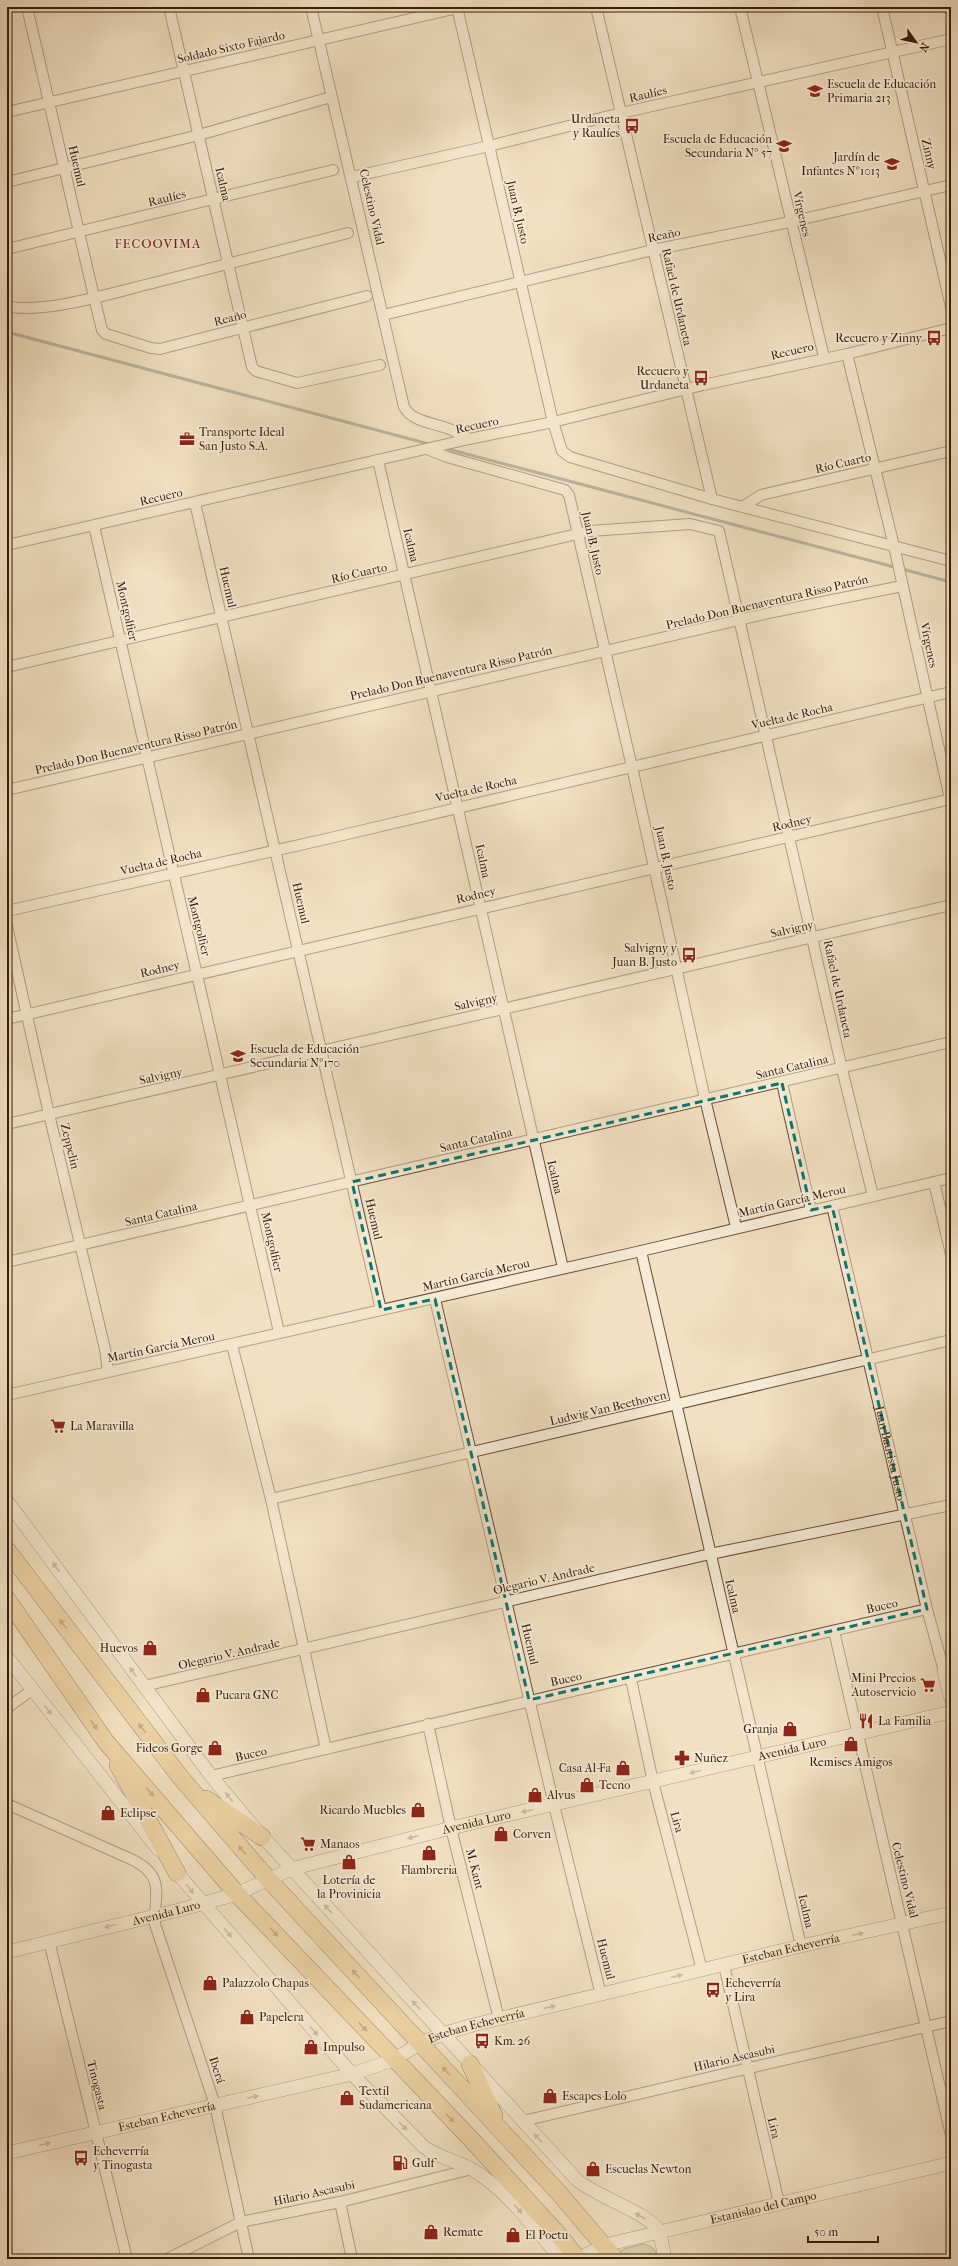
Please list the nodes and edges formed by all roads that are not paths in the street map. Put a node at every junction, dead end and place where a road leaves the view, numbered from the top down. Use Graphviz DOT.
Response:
graph roads {
  1 [pos="28,7"];
  2 [pos="169,7"];
  3 [pos="311,7"];
  4 [pos="459,7"];
  5 [pos="596,7"];
  6 [pos="740,7"];
  7 [pos="882,7"];
  8 [pos="951,39"];
  9 [pos="318,40"];
  10 [pos="892,52"];
  11 [pos="184,72"];
  12 [pos="758,82"];
  13 [pos="331,97"];
  14 [pos="49,102"];
  15 [pos="7,112"];
  16 [pos="622,113"];
  17 [pos="199,135"];
  18 [pos="489,146"];
  19 [pos="64,168"];
  20 [pos="333,170"];
  21 [pos="352,177"];
  22 [pos="7,182"];
  23 [pos="951,185"];
  24 [pos="924,191"];
  25 [pos="214,200"];
  26 [pos="790,222"];
  27 [pos="79,233"];
  28 [pos="348,233"];
  29 [pos="7,249"];
  30 [pos="653,250"];
  31 [pos="228,264"];
  32 [pos="521,281"];
  33 [pos="367,296"];
  34 [pos="94,298"];
  35 [pos="7,306"];
  36 [pos="951,307"];
  37 [pos="383,315"];
  38 [pos="243,328"];
  39 [pos="951,328"];
  40 [pos="102,330"];
  41 [pos="848,354"];
  42 [pos="824,357"];
  43 [pos="380,365"];
  44 [pos="685,390"];
  45 [pos="553,422"];
  46 [pos="469,440"];
  47 [pos="427,449"];
  48 [pos="951,451"];
  49 [pos="378,460"];
  50 [pos="874,469"];
  51 [pos="712,499"];
  52 [pos="195,503"];
  53 [pos="744,506"];
  54 [pos="94,526"];
  55 [pos="719,531"];
  56 [pos="578,534"];
  57 [pos="7,545"];
  58 [pos="894,546"];
  59 [pos="951,561"];
  60 [pos="405,576"];
  61 [pos="902,586"];
  62 [pos="222,618"];
  63 [pos="740,620"];
  64 [pos="120,642"];
  65 [pos="605,652"];
  66 [pos="7,667"];
  67 [pos="431,691"];
  68 [pos="951,692"];
  69 [pos="927,697"];
  70 [pos="248,734"];
  71 [pos="767,735"];
  72 [pos="148,757"];
  73 [pos="632,767"];
  74 [pos="7,790"];
  75 [pos="951,800"];
  76 [pos="458,806"];
  77 [pos="789,837"];
  78 [pos="275,849"];
  79 [pos="655,867"];
  80 [pos="173,873"];
  81 [pos="951,905"];
  82 [pos="480,908"];
  83 [pos="7,911"];
  84 [pos="7,926"];
  85 [pos="813,938"];
  86 [pos="298,950"];
  87 [pos="676,969"];
  88 [pos="197,974"];
  89 [pos="504,1009"];
  90 [pos="28,1014"];
  91 [pos="7,1019"];
  92 [pos="951,1042"];
  93 [pos="321,1051"];
  94 [pos="842,1069"];
  95 [pos="221,1076"];
  96 [pos="782,1083"];
  97 [pos="706,1099"];
  98 [pos="49,1114"];
  99 [pos="7,1124"];
  100 [pos="534,1140"];
  101 [pos="951,1178"];
  102 [pos="352,1182"];
  103 [pos="934,1182"];
  104 [pos="873,1196"];
  105 [pos="832,1206"];
  106 [pos="250,1207"];
  107 [pos="811,1210"];
  108 [pos="736,1227"];
  109 [pos="81,1245"];
  110 [pos="641,1251"];
  111 [pos="951,1254"];
  112 [pos="7,1262"];
  113 [pos="563,1268"];
  114 [pos="435,1299"];
  115 [pos="381,1310"];
  116 [pos="280,1332"];
  117 [pos="951,1340"];
  118 [pos="232,1345"];
  119 [pos="867,1360"];
  120 [pos="108,1372"];
  121 [pos="7,1395"];
  122 [pos="676,1406"];
  123 [pos="472,1452"];
  124 [pos="271,1499"];
  125 [pos="7,1501"];
  126 [pos="951,1505"];
  127 [pos="905,1515"];
  128 [pos="7,1550"];
  129 [pos="710,1554"];
  130 [pos="7,1599"];
  131 [pos="506,1600"];
  132 [pos="927,1609"];
  133 [pos="834,1631"];
  134 [pos="304,1650"];
  135 [pos="733,1654"];
  136 [pos="7,1657"];
  137 [pos="948,1670"];
  138 [pos="631,1679"];
  139 [pos="144,1686"];
  140 [pos="32,1690"];
  141 [pos="951,1699"];
  142 [pos="529,1700"];
  143 [pos="7,1708"];
  144 [pos="951,1712"];
  145 [pos="428,1724"];
  146 [pos="856,1734"];
  147 [pos="106,1742"];
  148 [pos="326,1749"];
  149 [pos="756,1757"];
  150 [pos="212,1776"];
  151 [pos="653,1782"];
  152 [pos="188,1786"];
  153 [pos="7,1804"];
  154 [pos="554,1805"];
  155 [pos="451,1828"];
  156 [pos="262,1837"];
  157 [pos="291,1869"];
  158 [pos="177,1873"];
  159 [pos="268,1879"];
  160 [pos="237,1894"];
  161 [pos="203,1904"];
  162 [pos="951,1913"];
  163 [pos="155,1915"];
  164 [pos="903,1924"];
  165 [pos="49,1941"];
  166 [pos="801,1946"];
  167 [pos="7,1952"];
  168 [pos="724,1965"];
  169 [pos="702,1970"];
  170 [pos="601,1995"];
  171 [pos="499,2019"];
  172 [pos="951,2021"];
  173 [pos="926,2027"];
  174 [pos="442,2034"];
  175 [pos="421,2043"];
  176 [pos="394,2060"];
  177 [pos="470,2064"];
  178 [pos="746,2069"];
  179 [pos="352,2074"];
  180 [pos="215,2105"];
  181 [pos="523,2121"];
  182 [pos="501,2130"];
  183 [pos="95,2132"];
  184 [pos="951,2135"];
  185 [pos="469,2138"];
  186 [pos="7,2153"];
  187 [pos="951,2163"];
  188 [pos="472,2170"];
  189 [pos="505,2195"];
  190 [pos="340,2202"];
  191 [pos="779,2203"];
  192 [pos="241,2222"];
  193 [pos="659,2232"];
  194 [pos="610,2252"];
  195 [pos="127,2259"];
  196 [pos="167,2259"];
  197 [pos="249,2259"];
  198 [pos="352,2259"];
  199 [pos="561,2259"];
  200 [pos="578,2259"];
  201 [pos="665,2259"];
  1 -- 14 [label="street, Huemul"];
  2 -- 11 [label="street, Icalma"];
  3 -- 9 [label="street, Celestino Vidal"];
  4 -- 9 [label="street, Soldado Sixto Fajardo"];
  4 -- 18 [label="street, Juan B. Justo"];
  5 -- 16 [label="street, Rafael de Urdaneta"];
  6 -- 12 [label="street, Vírgenes"];
  7 -- 10 [label="street, Zinny"];
  8 -- 10 [label="street, Raulíes"];
  9 -- 11 [label="street, Soldado Sixto Fajardo"];
  9 -- 13 [label="street, Celestino Vidal"];
  10 -- 12 [label="street, Raulíes"];
  10 -- 24 [label="street, Zinny"];
  11 -- 14 [label="street, Soldado Sixto Fajardo"];
  11 -- 17 [label="street, Icalma"];
  12 -- 16 [label="street, Raulíes"];
  12 -- 26 [label="street, Vírgenes"];
  13 -- 17 [label="street"];
  13 -- 21 [label="street, Celestino Vidal"];
  14 -- 15 [label="street, Soldado Sixto Fajardo"];
  14 -- 19 [label="street, Huemul"];
  16 -- 18 [label="street, Raulíes"];
  16 -- 30 [label="street, Rafael de Urdaneta"];
  17 -- 19 [label="street"];
  17 -- 25 [label="street, Icalma"];
  18 -- 21 [label="street, Raulíes"];
  18 -- 32 [label="street, Juan B. Justo"];
  19 -- 22 [label="street"];
  19 -- 27 [label="street, Huemul"];
  20 -- 25 [label="street, Raulíes"];
  21 -- 37 [label="street, Celestino Vidal"];
  23 -- 24 [label="street, Reaño"];
  24 -- 26 [label="street, Reaño"];
  24 -- 36 [label="street, Zinny"];
  25 -- 27 [label="street, Raulíes"];
  25 -- 31 [label="street, Icalma"];
  26 -- 30 [label="street, Reaño"];
  26 -- 42 [label="street, Vírgenes"];
  27 -- 29 [label="street, Raulíes"];
  27 -- 34 [label="street, Huemul"];
  28 -- 31 [label="street"];
  30 -- 32 [label="street, Reaño"];
  30 -- 44 [label="street, Rafael de Urdaneta"];
  31 -- 34 [label="street"];
  31 -- 38 [label="street, Icalma"];
  32 -- 37 [label="street, Reaño"];
  32 -- 45 [label="street, Juan B. Justo"];
  33 -- 38 [label="street, Reaño"];
  34 -- 35 [label="street"];
  34 -- 40 [label="street, Huemul"];
  37 -- 46 [label="street, Celestino Vidal"];
  38 -- 40 [label="street, Reaño"];
  38 -- 43 [label="street, Icalma"];
  39 -- 41 [label="street, Recuero"];
  41 -- 42 [label="street, Recuero"];
  41 -- 50 [label="street"];
  42 -- 44 [label="street, Recuero"];
  44 -- 45 [label="street, Recuero"];
  44 -- 51 [label="street, Rafael de Urdaneta"];
  45 -- 46 [label="street, Recuero"];
  45 -- 51 [label="street, Juan B. Justo"];
  46 -- 47 [label="street, Recuero"];
  47 -- 49 [label="street, Recuero"];
  47 -- 56 [label="street, Juan B. Justo"];
  48 -- 50 [label="street, Río Cuarto"];
  49 -- 52 [label="street, Recuero"];
  49 -- 60 [label="street, Icalma"];
  50 -- 53 [label="street, Río Cuarto"];
  50 -- 58 [label="street"];
  51 -- 53 [label="street, Juan B. Justo"];
  52 -- 54 [label="street, Recuero"];
  52 -- 62 [label="street, Huemul"];
  53 -- 58 [label="street, Juan B. Justo"];
  54 -- 57 [label="street, Recuero"];
  54 -- 64 [label="street, Montgolfier"];
  55 -- 56 [label="street, Río Cuarto"];
  55 -- 63 [label="street, Rafael de Urdaneta"];
  56 -- 60 [label="street, Río Cuarto"];
  56 -- 65 [label="street, Juan B. Justo"];
  58 -- 59 [label="street, Juan B. Justo"];
  58 -- 61 [label="street, Vírgenes"];
  60 -- 62 [label="street, Río Cuarto"];
  60 -- 67 [label="street, Icalma"];
  61 -- 63 [label="street, Prelado Don Buenaventura Risso Patrón"];
  61 -- 69 [label="street, Vírgenes"];
  62 -- 64 [label="street, Río Cuarto"];
  62 -- 70 [label="street, Huemul"];
  63 -- 65 [label="street, Prelado Don Buenaventura Risso Patrón"];
  63 -- 71 [label="street, Rafael de Urdaneta"];
  64 -- 66 [label="street, Río Cuarto"];
  64 -- 72 [label="street, Montgolfier"];
  65 -- 67 [label="street, Prelado Don Buenaventura Risso Patrón"];
  65 -- 73 [label="street, Juan B. Justo"];
  67 -- 70 [label="street, Prelado Don Buenaventura Risso Patrón"];
  67 -- 76 [label="street, Icalma"];
  68 -- 69 [label="street, Vuelta de Rocha"];
  69 -- 71 [label="street, Vuelta de Rocha"];
  69 -- 75 [label="street, Vírgenes"];
  70 -- 72 [label="street, Prelado Don Buenaventura Risso Patrón"];
  70 -- 78 [label="street, Huemul"];
  71 -- 73 [label="street, Vuelta de Rocha"];
  71 -- 77 [label="street, Rafael de Urdaneta"];
  72 -- 74 [label="street, Prelado Don Buenaventura Risso Patrón"];
  72 -- 80 [label="street, Montgolfier"];
  73 -- 76 [label="street, Vuelta de Rocha"];
  73 -- 79 [label="street, Juan B. Justo"];
  75 -- 77 [label="street, Rodney"];
  76 -- 78 [label="street, Vuelta de Rocha"];
  76 -- 82 [label="street, Icalma"];
  77 -- 79 [label="street, Rodney"];
  77 -- 85 [label="street, Rafael de Urdaneta"];
  78 -- 80 [label="street, Vuelta de Rocha"];
  78 -- 86 [label="street, Huemul"];
  79 -- 82 [label="street, Rodney"];
  79 -- 87 [label="street, Juan B. Justo"];
  80 -- 83 [label="street, Vuelta de Rocha"];
  80 -- 88 [label="street, Montgolfier"];
  81 -- 85 [label="street, Salvigny"];
  82 -- 86 [label="street, Rodney"];
  82 -- 89 [label="street, Icalma"];
  84 -- 90 [label="street, Zeppelin"];
  85 -- 87 [label="street, Salvigny"];
  85 -- 94 [label="street, Rafael de Urdaneta"];
  86 -- 88 [label="street, Rodney"];
  86 -- 93 [label="street, Huemul"];
  87 -- 89 [label="street, Salvigny"];
  87 -- 97 [label="street, Juan B. Justo"];
  88 -- 90 [label="street, Rodney"];
  88 -- 95 [label="street, Montgolfier"];
  89 -- 93 [label="street, Salvigny"];
  89 -- 100 [label="street, Icalma"];
  90 -- 91 [label="street, Rodney"];
  90 -- 98 [label="street, Zeppelin"];
  92 -- 94 [label="street, Santa Catalina"];
  93 -- 95 [label="street, Salvigny"];
  93 -- 102 [label="street, Huemul"];
  94 -- 96 [label="street, Santa Catalina"];
  94 -- 104 [label="street, Rafael de Urdaneta"];
  95 -- 98 [label="street, Salvigny"];
  95 -- 106 [label="street, Montgolfier"];
  96 -- 97 [label="street, Santa Catalina"];
  96 -- 107 [label="street"];
  97 -- 100 [label="street, Santa Catalina"];
  97 -- 108 [label="street, Juan B. Justo"];
  98 -- 99 [label="street, Salvigny"];
  98 -- 109 [label="street, Zeppelin"];
  100 -- 102 [label="street, Santa Catalina"];
  100 -- 113 [label="street, Icalma"];
  101 -- 103 [label="street, Martín García Merou"];
  102 -- 106 [label="street, Santa Catalina"];
  102 -- 115 [label="street, Huemul"];
  103 -- 104 [label="street, Martín García Merou"];
  103 -- 111 [label="street"];
  104 -- 105 [label="street, Martín García Merou"];
  105 -- 107 [label="street, Martín García Merou"];
  105 -- 119 [label="street, Juan Bautista Justo"];
  106 -- 109 [label="street, Santa Catalina"];
  106 -- 116 [label="street, Montgolfier"];
  107 -- 108 [label="street, Martín García Merou"];
  108 -- 110 [label="street, Martín García Merou"];
  109 -- 112 [label="street, Santa Catalina"];
  109 -- 120 [label="street, Zeppelin"];
  110 -- 113 [label="street, Martín García Merou"];
  110 -- 122 [label="street, Icalma"];
  113 -- 114 [label="street, Martín García Merou"];
  114 -- 115 [label="street, Martín García Merou"];
  114 -- 123 [label="street, Huemul"];
  115 -- 116 [label="street, Martín García Merou"];
  116 -- 118 [label="street, Martín García Merou"];
  117 -- 119 [label="street, Ludwig Van Beethoven"];
  118 -- 120 [label="street, Martín García Merou"];
  118 -- 124 [label="street"];
  119 -- 122 [label="street, Ludwig Van Beethoven"];
  119 -- 127 [label="street, Juan Bautista Justo"];
  120 -- 121 [label="street, Martín García Merou"];
  122 -- 123 [label="street, Ludwig Van Beethoven"];
  122 -- 129 [label="street, Icalma"];
  123 -- 124 [label="street, Ludwig Van Beethoven"];
  123 -- 131 [label="street, Huemul"];
  124 -- 134 [label="street"];
  139 -- 125 [label="street, one-way"];
  126 -- 127 [label="street, Olegario V. Andrade"];
  127 -- 129 [label="street, Olegario V. Andrade"];
  127 -- 132 [label="street, Juan Bautista Justo"];
  152 -- 128 [label="highway, one-way"];
  129 -- 131 [label="street, Olegario V. Andrade"];
  129 -- 135 [label="street, Icalma"];
  130 -- 147 [label="highway, one-way"];
  131 -- 134 [label="street, Olegario V. Andrade"];
  131 -- 142 [label="street, Huemul"];
  132 -- 133 [label="street, Buceo"];
  132 -- 137 [label="street, Juan Bautista Justo"];
  133 -- 135 [label="street, Buceo"];
  133 -- 146 [label="street, Celestino Vidal"];
  134 -- 139 [label="street, Olegario V. Andrade"];
  134 -- 148 [label="street"];
  135 -- 138 [label="street, Buceo"];
  135 -- 149 [label="street, Icalma"];
  136 -- 140 [label="street"];
  137 -- 141 [label="street, Juan Bautista Justo"];
  138 -- 142 [label="street, Buceo"];
  138 -- 151 [label="street, Lira"];
  139 -- 150 [label="street"];
  140 -- 143 [label="street"];
  140 -- 158 [label="street, one-way"];
  142 -- 145 [label="street, Buceo"];
  142 -- 154 [label="street, Huemul"];
  144 -- 146 [label="street, Avenida Luro"];
  145 -- 148 [label="street, Buceo"];
  145 -- 155 [label="street, M. Kant"];
  146 -- 149 [label="street, Avenida Luro"];
  146 -- 164 [label="street, Celestino Vidal"];
  147 -- 158 [label="highway"];
  147 -- 160 [label="highway, one-way"];
  148 -- 150 [label="street, Buceo"];
  149 -- 151 [label="street, Avenida Luro, one-way"];
  149 -- 166 [label="street, Icalma"];
  156 -- 150 [label="street, one-way"];
  151 -- 154 [label="street, Avenida Luro"];
  151 -- 169 [label="street, Lira"];
  152 -- 156 [label="highway"];
  159 -- 152 [label="highway, one-way"];
  153 -- 163 [label="street"];
  154 -- 155 [label="street, Avenida Luro, one-way"];
  154 -- 170 [label="street, Huemul"];
  155 -- 157 [label="street, Avenida Luro, one-way"];
  155 -- 171 [label="street, M. Kant"];
  156 -- 157 [label="street"];
  157 -- 159 [label="street, Avenida Luro"];
  174 -- 157 [label="street, one-way"];
  158 -- 161 [label="street, one-way"];
  159 -- 160 [label="street, Avenida Luro"];
  175 -- 159 [label="highway, one-way"];
  160 -- 161 [label="street, Avenida Luro"];
  160 -- 176 [label="highway, one-way"];
  161 -- 163 [label="street, Avenida Luro"];
  161 -- 179 [label="street, one-way"];
  162 -- 164 [label="street, Esteban Echeverría"];
  163 -- 165 [label="street, Avenida Luro, one-way"];
  163 -- 180 [label="street, Iberá"];
  166 -- 164 [label="street, Esteban Echeverría, one-way"];
  164 -- 173 [label="street, Celestino Vidal"];
  165 -- 167 [label="street, Avenida Luro"];
  165 -- 183 [label="street, Tinogasta"];
  166 -- 168 [label="street, Esteban Echeverría"];
  168 -- 169 [label="street, Esteban Echeverría"];
  168 -- 178 [label="street, Lira"];
  170 -- 169 [label="street, Esteban Echeverría, one-way"];
  171 -- 170 [label="street, Esteban Echeverría, one-way"];
  171 -- 174 [label="street, Esteban Echeverría"];
  172 -- 173 [label="street, Hilario Ascasubi"];
  173 -- 178 [label="street, Hilario Ascasubi"];
  173 -- 184 [label="street, Celestino Vidal"];
  174 -- 175 [label="street, Esteban Echeverría"];
  174 -- 177 [label="street"];
  175 -- 176 [label="street, Esteban Echeverría"];
  182 -- 175 [label="highway, one-way"];
  176 -- 179 [label="street, Esteban Echeverría"];
  176 -- 185 [label="highway, one-way"];
  177 -- 181 [label="street"];
  177 -- 182 [label="highway"];
  178 -- 181 [label="street, Hilario Ascasubi"];
  178 -- 191 [label="street, Lira"];
  180 -- 179 [label="street, Esteban Echeverría, one-way"];
  179 -- 188 [label="street, one-way"];
  180 -- 183 [label="street, Esteban Echeverría"];
  180 -- 192 [label="street, Iberá"];
  193 -- 181 [label="street, one-way"];
  182 -- 194 [label="highway"];
  186 -- 183 [label="street, Esteban Echeverría, one-way"];
  183 -- 195 [label="street, Tinogasta"];
  185 -- 189 [label="highway"];
  185 -- 200 [label="highway"];
  187 -- 191 [label="street, Estanislao del Campo"];
  188 -- 189 [label="street"];
  188 -- 190 [label="street, Hilario Ascasubi"];
  189 -- 199 [label="street, one-way"];
  190 -- 192 [label="street, Hilario Ascasubi"];
  190 -- 198 [label="street"];
  191 -- 193 [label="street, Estanislao del Campo"];
  192 -- 196 [label="street, Hilario Ascasubi"];
  192 -- 197 [label="street, Iberá"];
  193 -- 194 [label="street, Estanislao del Campo"];
  193 -- 201 [label="street"];
  194 -- 200 [label="street, Estanislao del Campo"];
}
